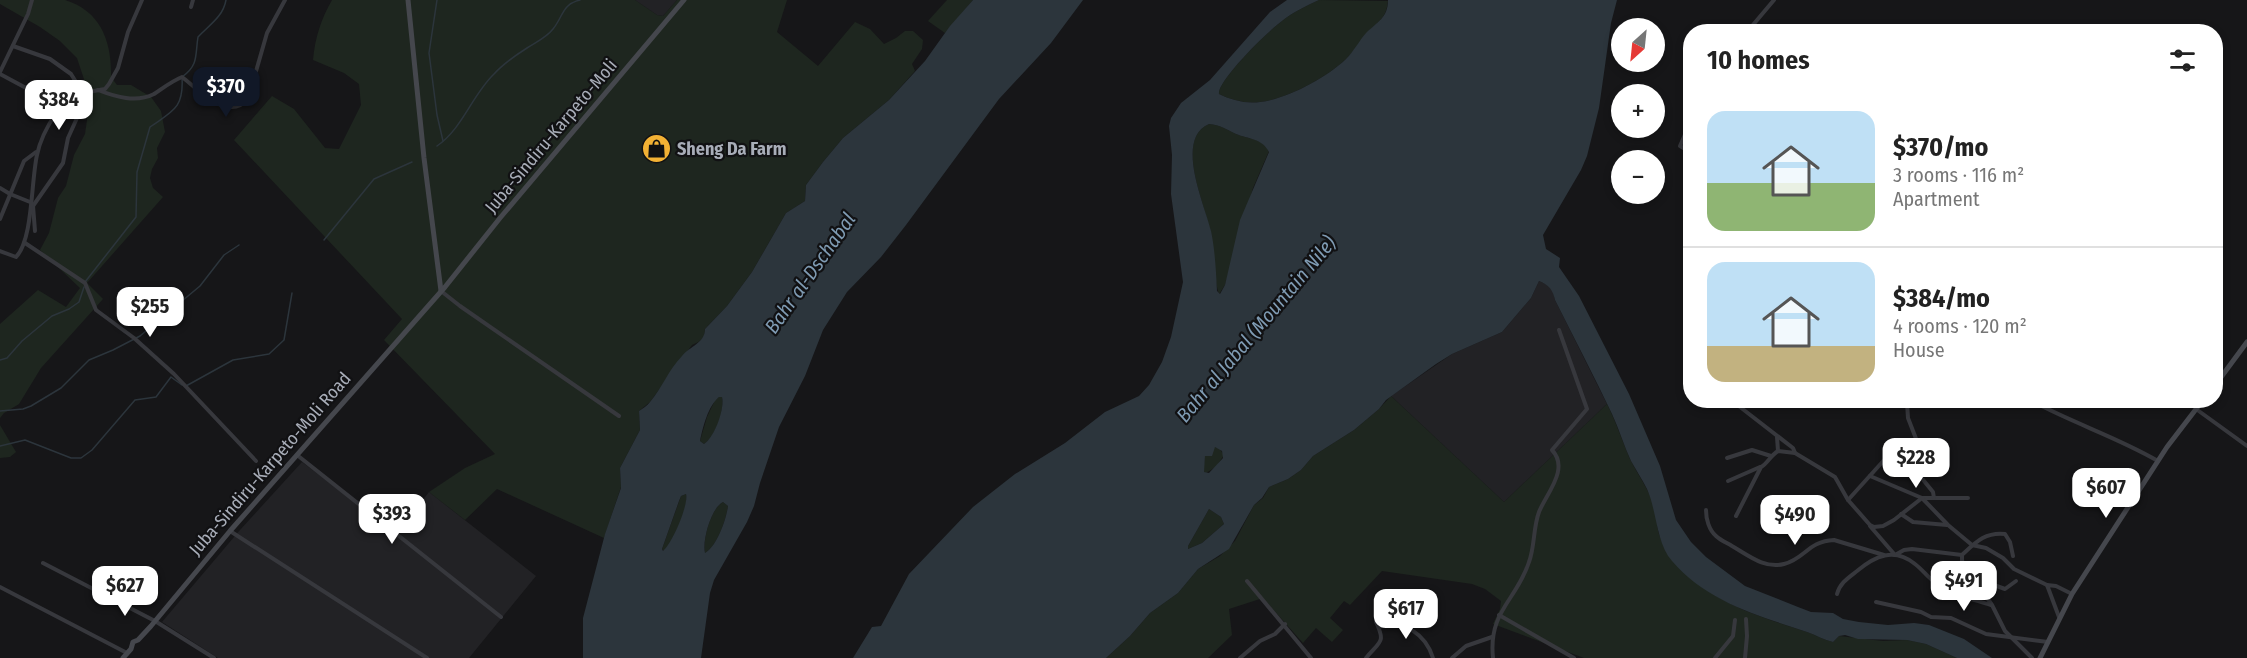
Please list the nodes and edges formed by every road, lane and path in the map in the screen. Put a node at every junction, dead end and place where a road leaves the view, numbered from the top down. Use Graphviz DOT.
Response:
graph roads {
  1 [pos="32,0"];
  2 [pos="142,0"];
  3 [pos="193,0"];
  4 [pos="285,0"];
  5 [pos="408,0"];
  6 [pos="684,0"];
  7 [pos="1774,0"];
  8 [pos="191,7"];
  9 [pos="1754,24"];
  10 [pos="13,46"];
  11 [pos="0,73"];
  12 [pos="98,90"];
  13 [pos="77,94"];
  14 [pos="67,110"];
  15 [pos="56,113"];
  16 [pos="37,152"];
  17 [pos="0,188"];
  18 [pos="10,194"];
  19 [pos="30,202"];
  20 [pos="0,219"];
  21 [pos="36,231"];
  22 [pos="25,243"];
  23 [pos="0,251"];
  24 [pos="441,291"];
  25 [pos="1559,330"];
  26 [pos="2247,342"];
  27 [pos="2223,375"];
  28 [pos="1741,408"];
  29 [pos="1908,408"];
  30 [pos="2046,408"];
  31 [pos="2196,409"];
  32 [pos="619,416"];
  33 [pos="1778,437"];
  34 [pos="2247,446"];
  35 [pos="1895,448"];
  36 [pos="1778,451"];
  37 [pos="1795,453"];
  38 [pos="297,454"];
  39 [pos="1771,456"];
  40 [pos="1727,458"];
  41 [pos="256,461"];
  42 [pos="2158,461"];
  43 [pos="1761,467"];
  44 [pos="1870,476"];
  45 [pos="1728,481"];
  46 [pos="1922,498"];
  47 [pos="1934,498"];
  48 [pos="1968,498"];
  49 [pos="1848,500"];
  50 [pos="1706,510"];
  51 [pos="1901,514"];
  52 [pos="1736,516"];
  53 [pos="1870,525"];
  54 [pos="1947,525"];
  55 [pos="230,531"];
  56 [pos="1972,545"];
  57 [pos="1884,555"];
  58 [pos="1895,555"];
  59 [pos="1962,555"];
  60 [pos="2013,556"];
  61 [pos="43,563"];
  62 [pos="1247,581"];
  63 [pos="2016,581"];
  64 [pos="2047,585"];
  65 [pos="0,587"];
  66 [pos="1982,592"];
  67 [pos="1837,594"];
  68 [pos="2072,594"];
  69 [pos="1972,599"];
  70 [pos="1876,602"];
  71 [pos="1992,605"];
  72 [pos="1499,615"];
  73 [pos="501,617"];
  74 [pos="2059,617"];
  75 [pos="1746,619"];
  76 [pos="1735,620"];
  77 [pos="155,621"];
  78 [pos="1285,624"];
  79 [pos="2010,636"];
  80 [pos="1492,638"];
  81 [pos="2049,642"];
  82 [pos="125,656"];
  83 [pos="214,658"];
  84 [pos="428,658"];
  85 [pos="1240,658"];
  86 [pos="1311,658"];
  87 [pos="1366,658"];
  88 [pos="1433,658"];
  89 [pos="1452,658"];
  90 [pos="1493,658"];
  91 [pos="1574,658"];
  92 [pos="1715,658"];
  93 [pos="1745,658"];
  94 [pos="2032,658"];
  95 [pos="2040,658"];
  1 -- 10 [label="street"];
  2 -- 12 [label="street"];
  3 -- 8 [label="street"];
  4 -- 12 [label="street"];
  5 -- 24 [label="main road"];
  6 -- 24 [label="main road, Juba-Sindiru-Karpeto-Moli"];
  7 -- 9 [label="street"];
  10 -- 11 [label="street"];
  10 -- 13 [label="street"];
  11 -- 14 [label="street"];
  12 -- 13 [label="street"];
  13 -- 21 [label="street"];
  15 -- 16 [label="street"];
  16 -- 18 [label="street"];
  16 -- 19 [label="street"];
  17 -- 18 [label="street"];
  18 -- 19 [label="street"];
  18 -- 20 [label="street"];
  19 -- 22 [label="street"];
  22 -- 23 [label="street"];
  22 -- 41 [label="street"];
  24 -- 32 [label="street"];
  24 -- 38 [label="main road, Juba-Sindiru-Karpeto-Moli Road"];
  25 -- 72 [label="street"];
  26 -- 27 [label="main road"];
  28 -- 33 [label="street"];
  29 -- 47 [label="street"];
  30 -- 42 [label="street"];
  31 -- 34 [label="street"];
  31 -- 42 [label="main road"];
  33 -- 36 [label="street"];
  33 -- 37 [label="street"];
  35 -- 44 [label="street"];
  36 -- 37 [label="street"];
  36 -- 39 [label="street"];
  37 -- 49 [label="street"];
  38 -- 55 [label="main road, Juba-Sindiru-Karpeto-Moli Road"];
  38 -- 73 [label="street"];
  39 -- 40 [label="street"];
  39 -- 43 [label="street"];
  42 -- 68 [label="main road"];
  43 -- 45 [label="street"];
  43 -- 52 [label="street"];
  44 -- 46 [label="street"];
  44 -- 49 [label="street"];
  46 -- 47 [label="street"];
  46 -- 51 [label="street"];
  46 -- 54 [label="street"];
  47 -- 48 [label="street"];
  49 -- 53 [label="street"];
  50 -- 57 [label="street"];
  51 -- 53 [label="street"];
  51 -- 54 [label="street"];
  53 -- 58 [label="street"];
  54 -- 56 [label="street"];
  55 -- 77 [label="main road, Juba-Sindiru-Karpeto-Moli Road"];
  55 -- 84 [label="street"];
  56 -- 59 [label="street"];
  56 -- 60 [label="street"];
  56 -- 64 [label="street"];
  57 -- 58 [label="street"];
  57 -- 67 [label="street"];
  58 -- 59 [label="street"];
  58 -- 69 [label="street"];
  59 -- 66 [label="street"];
  61 -- 77 [label="street"];
  62 -- 78 [label="street"];
  63 -- 66 [label="street"];
  64 -- 68 [label="street"];
  64 -- 74 [label="street"];
  65 -- 82 [label="street"];
  66 -- 69 [label="street"];
  66 -- 71 [label="street"];
  68 -- 74 [label="main road"];
  69 -- 71 [label="street"];
  70 -- 79 [label="street"];
  71 -- 79 [label="street"];
  72 -- 80 [label="street"];
  72 -- 91 [label="street"];
  74 -- 81 [label="main road"];
  75 -- 93 [label="street"];
  76 -- 92 [label="street"];
  77 -- 82 [label="main road, Juba-Sindiru-Karpeto-Moli Road"];
  77 -- 83 [label="street"];
  78 -- 85 [label="street"];
  78 -- 86 [label="street"];
  79 -- 81 [label="street"];
  79 -- 94 [label="street"];
  80 -- 89 [label="street"];
  80 -- 90 [label="street"];
  81 -- 95 [label="main road"];
  87 -- 88 [label="street"];
}
